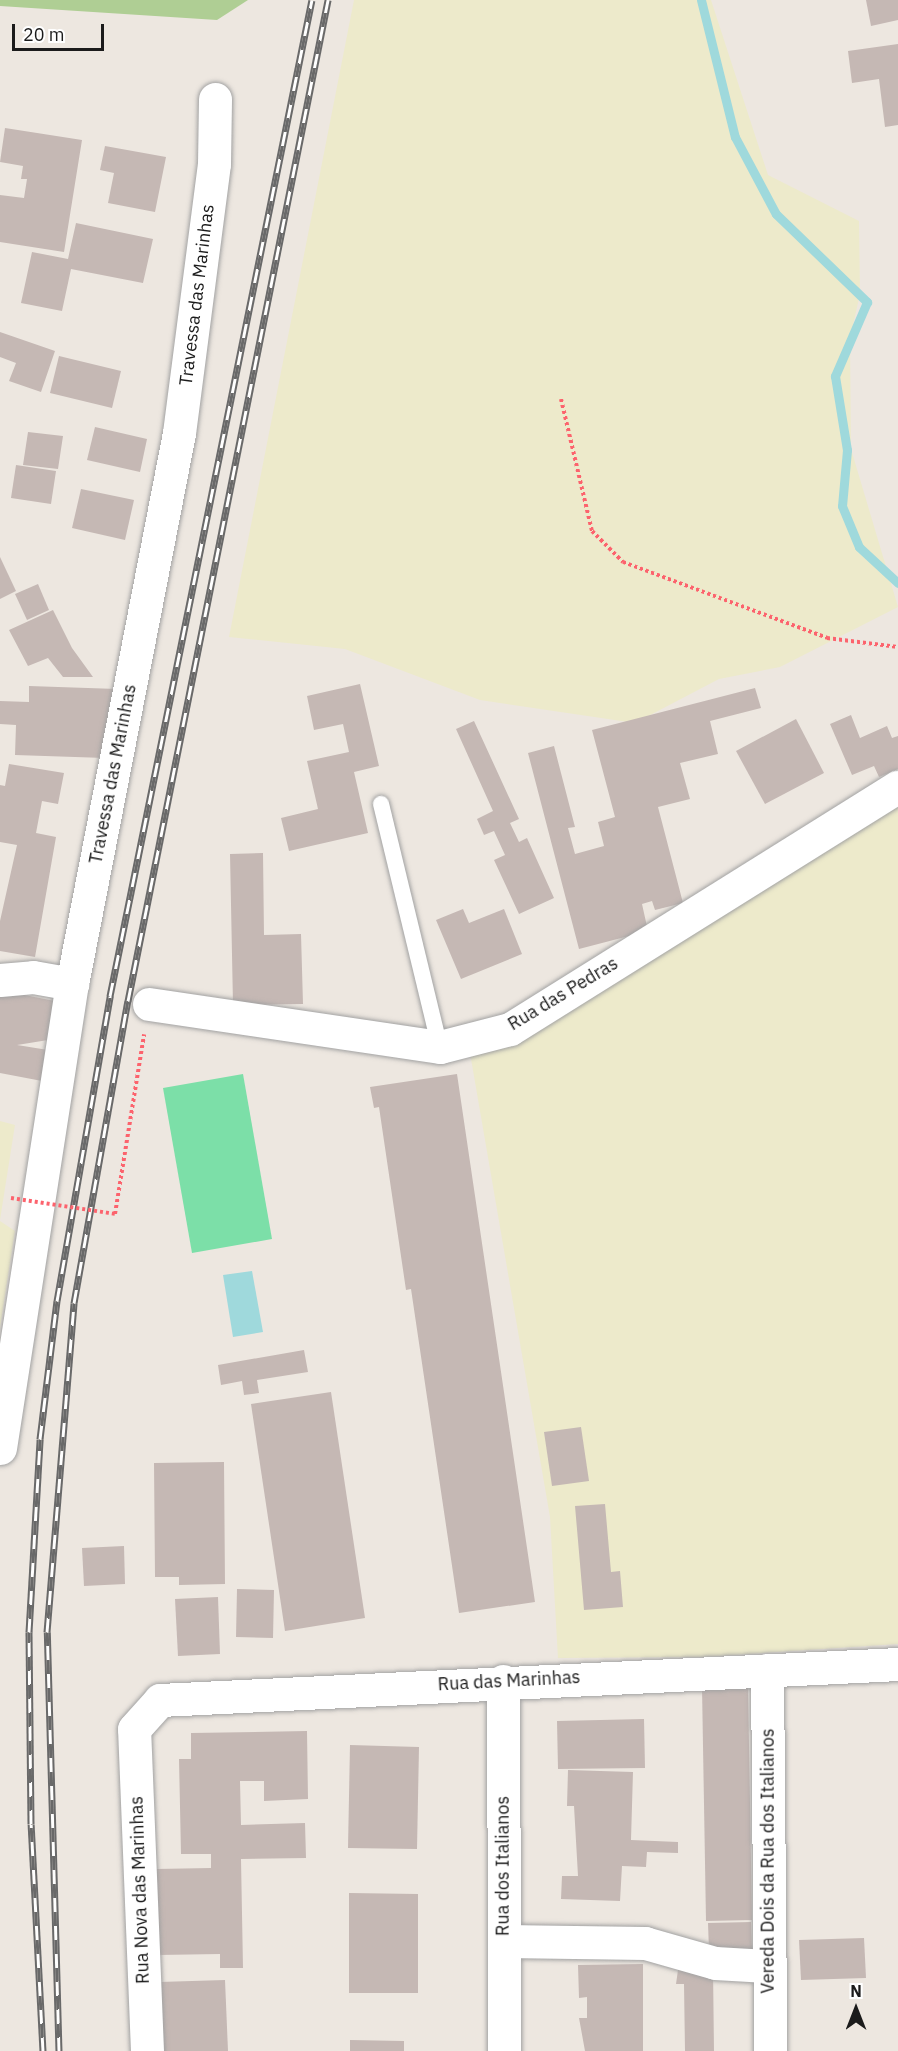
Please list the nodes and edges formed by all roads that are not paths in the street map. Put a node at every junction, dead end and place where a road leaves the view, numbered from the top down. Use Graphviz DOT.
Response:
graph roads {
  1 [pos="214,99"];
  2 [pos="898,787"];
  3 [pos="381,804"];
  4 [pos="0,980"];
  5 [pos="72,984"];
  6 [pos="149,1004"];
  7 [pos="440,1047"];
  8 [pos="0,1448"];
  9 [pos="898,1664"];
  10 [pos="767,1670"];
  11 [pos="503,1681"];
  12 [pos="134,1729"];
  13 [pos="504,1941"];
  14 [pos="768,1966"];
  15 [pos="147,2051"];
  16 [pos="504,2051"];
  17 [pos="770,2051"];
  1 -- 5 [label="street, Travessa das Marinhas"];
  2 -- 7 [label="street, Rua das Pedras"];
  3 -- 7 [label="lane"];
  4 -- 5 [label="street"];
  5 -- 8 [label="street, Travessa das Marinhas"];
  6 -- 7 [label="street, Rua das Pedras"];
  9 -- 10 [label="street, Rua das Marinhas"];
  10 -- 11 [label="street, Rua das Marinhas"];
  10 -- 14 [label="street, Vereda Dois da Rua dos Italianos"];
  11 -- 12 [label="street, Rua das Marinhas"];
  11 -- 13 [label="street, Rua dos Italianos"];
  12 -- 15 [label="street, Rua Nova das Marinhas"];
  13 -- 14 [label="street"];
  13 -- 16 [label="street, Rua dos Italianos"];
  14 -- 17 [label="street, Vereda Dois da Rua dos Italianos"];
}
